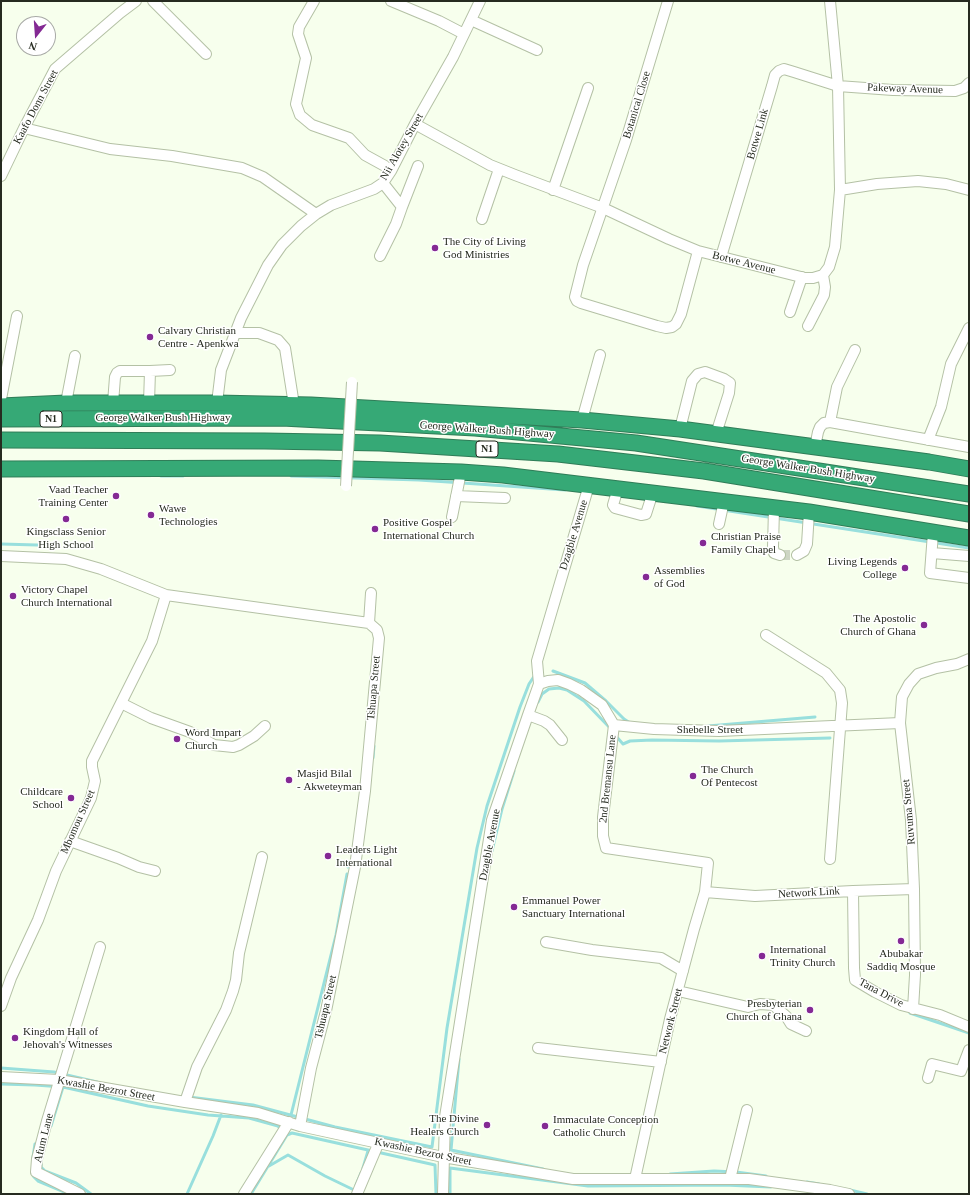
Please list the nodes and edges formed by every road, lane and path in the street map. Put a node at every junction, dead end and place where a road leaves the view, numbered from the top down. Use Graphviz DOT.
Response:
graph roads {
  1 [pos="136,1"];
  2 [pos="153,1"];
  3 [pos="314,1"];
  4 [pos="391,1"];
  5 [pos="480,1"];
  6 [pos="668,1"];
  7 [pos="830,1"];
  8 [pos="471,20"];
  9 [pos="464,34"];
  10 [pos="537,50"];
  11 [pos="206,54"];
  12 [pos="969,83"];
  13 [pos="838,86"];
  14 [pos="588,88"];
  15 [pos="415,124"];
  16 [pos="24,128"];
  17 [pos="418,166"];
  18 [pos="499,168"];
  19 [pos="391,171"];
  20 [pos="1,176"];
  21 [pos="383,183"];
  22 [pos="553,190"];
  23 [pos="840,190"];
  24 [pos="969,190"];
  25 [pos="402,207"];
  26 [pos="603,208"];
  27 [pos="316,214"];
  28 [pos="482,219"];
  29 [pos="698,251"];
  30 [pos="380,256"];
  31 [pos="721,257"];
  32 [pos="823,275"];
  33 [pos="802,277"];
  34 [pos="790,312"];
  35 [pos="17,316"];
  36 [pos="808,326"];
  37 [pos="969,328"];
  38 [pos="235,332"];
  39 [pos="855,350"];
  40 [pos="600,355"];
  41 [pos="75,356"];
  42 [pos="170,370"];
  43 [pos="150,371"];
  44 [pos="352,382"];
  45 [pos="1,399"];
  46 [pos="66,402"];
  47 [pos="113,402"];
  48 [pos="149,403"];
  49 [pos="217,403"];
  50 [pos="294,405"];
  51 [pos="1,406"];
  52 [pos="100,418"];
  53 [pos="282,418"];
  54 [pos="1,419"];
  55 [pos="582,420"];
  56 [pos="830,422"];
  57 [pos="680,429"];
  58 [pos="716,434"];
  59 [pos="1,440"];
  60 [pos="928,440"];
  61 [pos="815,447"];
  62 [pos="969,447"];
  63 [pos="1,469"];
  64 [pos="969,469"];
  65 [pos="461,472"];
  66 [pos="589,485"];
  67 [pos="346,486"];
  68 [pos="618,488"];
  69 [pos="653,492"];
  70 [pos="969,494"];
  71 [pos="456,496"];
  72 [pos="505,498"];
  73 [pos="724,501"];
  74 [pos="774,508"];
  75 [pos="810,512"];
  76 [pos="969,514"];
  77 [pos="452,517"];
  78 [pos="719,524"];
  79 [pos="933,533"];
  80 [pos="969,538"];
  81 [pos="932,553"];
  82 [pos="780,555"];
  83 [pos="797,555"];
  84 [pos="1,556"];
  85 [pos="969,556"];
  86 [pos="969,578"];
  87 [pos="371,593"];
  88 [pos="166,595"];
  89 [pos="369,623"];
  90 [pos="766,635"];
  91 [pos="969,659"];
  92 [pos="540,684"];
  93 [pos="121,703"];
  94 [pos="528,715"];
  95 [pos="900,724"];
  96 [pos="614,725"];
  97 [pos="265,726"];
  98 [pos="840,726"];
  99 [pos="562,740"];
  100 [pos="70,840"];
  101 [pos="262,857"];
  102 [pos="830,859"];
  103 [pos="708,863"];
  104 [pos="155,870"];
  105 [pos="914,889"];
  106 [pos="853,891"];
  107 [pos="705,892"];
  108 [pos="546,942"];
  109 [pos="100,947"];
  110 [pos="683,971"];
  111 [pos="678,991"];
  112 [pos="1,1006"];
  113 [pos="913,1009"];
  114 [pos="969,1027"];
  115 [pos="806,1030"];
  116 [pos="538,1048"];
  117 [pos="969,1050"];
  118 [pos="661,1062"];
  119 [pos="1,1077"];
  120 [pos="928,1078"];
  121 [pos="59,1080"];
  122 [pos="185,1102"];
  123 [pos="747,1110"];
  124 [pos="289,1122"];
  125 [pos="300,1126"];
  126 [pos="379,1142"];
  127 [pos="443,1157"];
  128 [pos="635,1179"];
  129 [pos="730,1179"];
  130 [pos="80,1194"];
  131 [pos="244,1194"];
  132 [pos="357,1194"];
  133 [pos="443,1194"];
  134 [pos="849,1194"];
  1 -- 16 [label="street, Kaafo Donn Street"];
  2 -- 11 [label="street"];
  3 -- 19 [label="street"];
  4 -- 9 [label="street"];
  5 -- 8 [label="street, Nii Alotey Street"];
  6 -- 26 [label="street, Botanical Close"];
  7 -- 13 [label="street"];
  8 -- 9 [label="street, Nii Alotey Street"];
  8 -- 10 [label="street"];
  9 -- 15 [label="street, Nii Alotey Street"];
  12 -- 13 [label="street, Pakeway Avenue"];
  13 -- 23 [label="street"];
  13 -- 31 [label="street, Botwe Link"];
  14 -- 22 [label="street"];
  15 -- 18 [label="street, Botwe Avenue"];
  15 -- 19 [label="street, Nii Alotey Street"];
  16 -- 20 [label="street, Kaafo Donn Street"];
  16 -- 27 [label="street"];
  17 -- 25 [label="street"];
  18 -- 22 [label="street, Botwe Avenue"];
  18 -- 28 [label="street"];
  19 -- 21 [label="street, Nii Alotey Street"];
  21 -- 25 [label="street"];
  21 -- 27 [label="street, Nii Alotey Street"];
  22 -- 26 [label="street, Botwe Avenue"];
  23 -- 24 [label="street"];
  23 -- 32 [label="street"];
  25 -- 30 [label="street"];
  26 -- 29 [label="street, Botwe Avenue"];
  26 -- 29 [label="street, Botanical Close"];
  27 -- 38 [label="street, Nii Alotey Street"];
  29 -- 31 [label="street, Botwe Avenue"];
  31 -- 33 [label="street, Botwe Avenue"];
  32 -- 33 [label="street, Botwe Avenue"];
  32 -- 36 [label="street"];
  33 -- 34 [label="street"];
  35 -- 45 [label="street"];
  37 -- 60 [label="street"];
  38 -- 49 [label="street, Nii Alotey Street"];
  38 -- 50 [label="street"];
  39 -- 56 [label="street"];
  40 -- 55 [label="street"];
  41 -- 46 [label="street"];
  42 -- 43 [label="street"];
  43 -- 47 [label="street"];
  43 -- 48 [label="street"];
  44 -- 67 [label="street, bridge"];
  46 -- 47 [label="highway"];
  46 -- 51 [label="highway"];
  47 -- 48 [label="highway"];
  48 -- 49 [label="highway"];
  49 -- 50 [label="highway"];
  49 -- 52 [label="highway"];
  49 -- 53 [label="highway"];
  50 -- 55 [label="highway"];
  52 -- 53 [label="highway, George Walker Bush Highway / N1"];
  52 -- 54 [label="highway, George Walker Bush Highway / N1"];
  53 -- 70 [label="highway, George Walker Bush Highway / N1"];
  55 -- 57 [label="highway"];
  56 -- 60 [label="street"];
  56 -- 61 [label="street"];
  57 -- 58 [label="highway"];
  57 -- 58 [label="street"];
  58 -- 61 [label="highway"];
  59 -- 76 [label="highway, George Walker Bush Highway / N1"];
  60 -- 62 [label="street"];
  61 -- 64 [label="highway"];
  63 -- 65 [label="highway"];
  65 -- 66 [label="highway"];
  65 -- 71 [label="street"];
  66 -- 68 [label="highway"];
  66 -- 92 [label="street, Dzagble Avenue"];
  68 -- 69 [label="highway"];
  68 -- 69 [label="street"];
  69 -- 73 [label="highway"];
  71 -- 72 [label="street"];
  71 -- 77 [label="street"];
  73 -- 74 [label="highway"];
  73 -- 78 [label="street"];
  74 -- 75 [label="highway"];
  74 -- 82 [label="street"];
  75 -- 79 [label="highway"];
  75 -- 83 [label="street"];
  79 -- 80 [label="highway"];
  79 -- 81 [label="street"];
  81 -- 85 [label="street"];
  81 -- 86 [label="street"];
  84 -- 88 [label="street"];
  87 -- 89 [label="street"];
  88 -- 89 [label="street"];
  88 -- 93 [label="street, Mbomou Street"];
  89 -- 125 [label="street, Tshuapa Street"];
  90 -- 98 [label="street"];
  91 -- 95 [label="street, Ruvuma Street"];
  92 -- 94 [label="street, Dzagble Avenue"];
  92 -- 96 [label="street"];
  93 -- 97 [label="street"];
  93 -- 100 [label="street, Mbomou Street"];
  94 -- 99 [label="street"];
  94 -- 127 [label="street, Dzagble Avenue"];
  95 -- 98 [label="street, Shebelle Street"];
  95 -- 105 [label="street, Ruvuma Street"];
  96 -- 98 [label="street, Shebelle Street"];
  96 -- 103 [label="street, 2nd Bremansu Lane"];
  98 -- 102 [label="street"];
  100 -- 104 [label="street"];
  100 -- 112 [label="street, Mbomou Street"];
  101 -- 122 [label="street"];
  103 -- 107 [label="street, Network Street"];
  105 -- 106 [label="street, Network Link"];
  105 -- 113 [label="street, Ruvuma Street"];
  106 -- 107 [label="street, Network Link"];
  106 -- 113 [label="street, Tana Drive"];
  107 -- 110 [label="street, Network Street"];
  108 -- 110 [label="street"];
  109 -- 121 [label="street"];
  110 -- 111 [label="street, Network Street"];
  111 -- 115 [label="street"];
  111 -- 118 [label="street, Network Street"];
  113 -- 114 [label="street, Tana Drive"];
  116 -- 118 [label="street"];
  117 -- 120 [label="street"];
  118 -- 128 [label="street, Network Street"];
  119 -- 121 [label="street, Kwashie Bezrot Street"];
  121 -- 122 [label="street, Kwashie Bezrot Street"];
  121 -- 130 [label="street, Afum Lane"];
  122 -- 124 [label="street, Kwashie Bezrot Street"];
  123 -- 129 [label="street"];
  124 -- 125 [label="street, Kwashie Bezrot Street"];
  124 -- 131 [label="street"];
  125 -- 126 [label="street, Kwashie Bezrot Street"];
  126 -- 127 [label="street, Kwashie Bezrot Street"];
  126 -- 132 [label="street"];
  127 -- 128 [label="street, Kwashie Bezrot Street"];
  127 -- 133 [label="street, Dzagble Avenue"];
  128 -- 129 [label="street, Kwashie Bezrot Street"];
  129 -- 134 [label="street, Kwashie Bezrot Street"];
}
